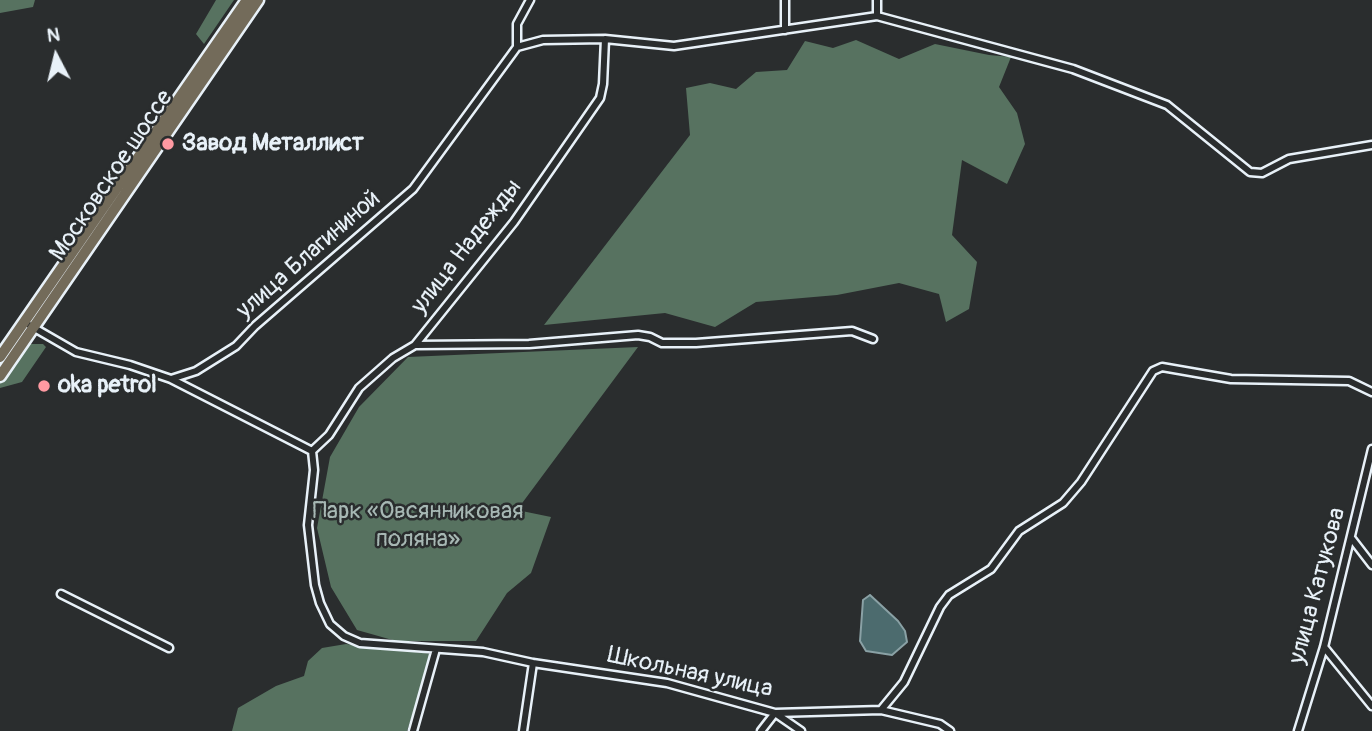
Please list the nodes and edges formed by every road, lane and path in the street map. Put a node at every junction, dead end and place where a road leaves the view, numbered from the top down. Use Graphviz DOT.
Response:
graph roads {
  1 [pos="247,0"];
  2 [pos="258,0"];
  3 [pos="530,0"];
  4 [pos="785,0"];
  5 [pos="877,0"];
  6 [pos="877,16"];
  7 [pos="785,30"];
  8 [pos="605,39"];
  9 [pos="517,47"];
  10 [pos="1372,145"];
  11 [pos="29,324"];
  12 [pos="873,339"];
  13 [pos="415,345"];
  14 [pos="0,357"];
  15 [pos="0,376"];
  16 [pos="172,379"];
  17 [pos="1372,392"];
  18 [pos="1372,449"];
  19 [pos="312,451"];
  20 [pos="1352,539"];
  21 [pos="1372,565"];
  22 [pos="61,594"];
  23 [pos="1324,647"];
  24 [pos="169,648"];
  25 [pos="436,649"];
  26 [pos="533,663"];
  27 [pos="1372,706"];
  28 [pos="881,710"];
  29 [pos="775,713"];
  30 [pos="933,723"];
  31 [pos="413,731"];
  32 [pos="523,731"];
  33 [pos="761,731"];
  34 [pos="801,731"];
  35 [pos="932,731"];
  36 [pos="950,731"];
  37 [pos="1298,731"];
  1 -- 11 [label="main road, Московское шоссе"];
  2 -- 11 [label="main road, Московское шоссе"];
  3 -- 9 [label="street, улица Благининой"];
  4 -- 7 [label="street"];
  5 -- 6 [label="street"];
  6 -- 7 [label="street"];
  6 -- 10 [label="street"];
  7 -- 8 [label="street"];
  8 -- 9 [label="street"];
  8 -- 13 [label="street, улица Надежды"];
  9 -- 16 [label="street, улица Благининой"];
  11 -- 14 [label="main road, Московское шоссе"];
  11 -- 15 [label="main road, Московское шоссе"];
  11 -- 16 [label="street"];
  12 -- 13 [label="street"];
  13 -- 19 [label="street, улица Надежды"];
  16 -- 19 [label="street"];
  17 -- 28 [label="street"];
  18 -- 20 [label="street, улица Катукова"];
  19 -- 25 [label="street, Школьная улица"];
  20 -- 21 [label="street"];
  20 -- 23 [label="street, улица Катукова"];
  22 -- 24 [label="street"];
  23 -- 27 [label="street"];
  23 -- 37 [label="street, улица Катукова"];
  25 -- 26 [label="street, Школьная улица"];
  25 -- 31 [label="street"];
  26 -- 29 [label="street, Школьная улица"];
  26 -- 32 [label="street"];
  28 -- 29 [label="street, Школьная улица"];
  28 -- 30 [label="street, Школьная улица"];
  29 -- 33 [label="street"];
  29 -- 34 [label="street"];
  30 -- 35 [label="street"];
  30 -- 36 [label="street, Школьная улица"];
}
